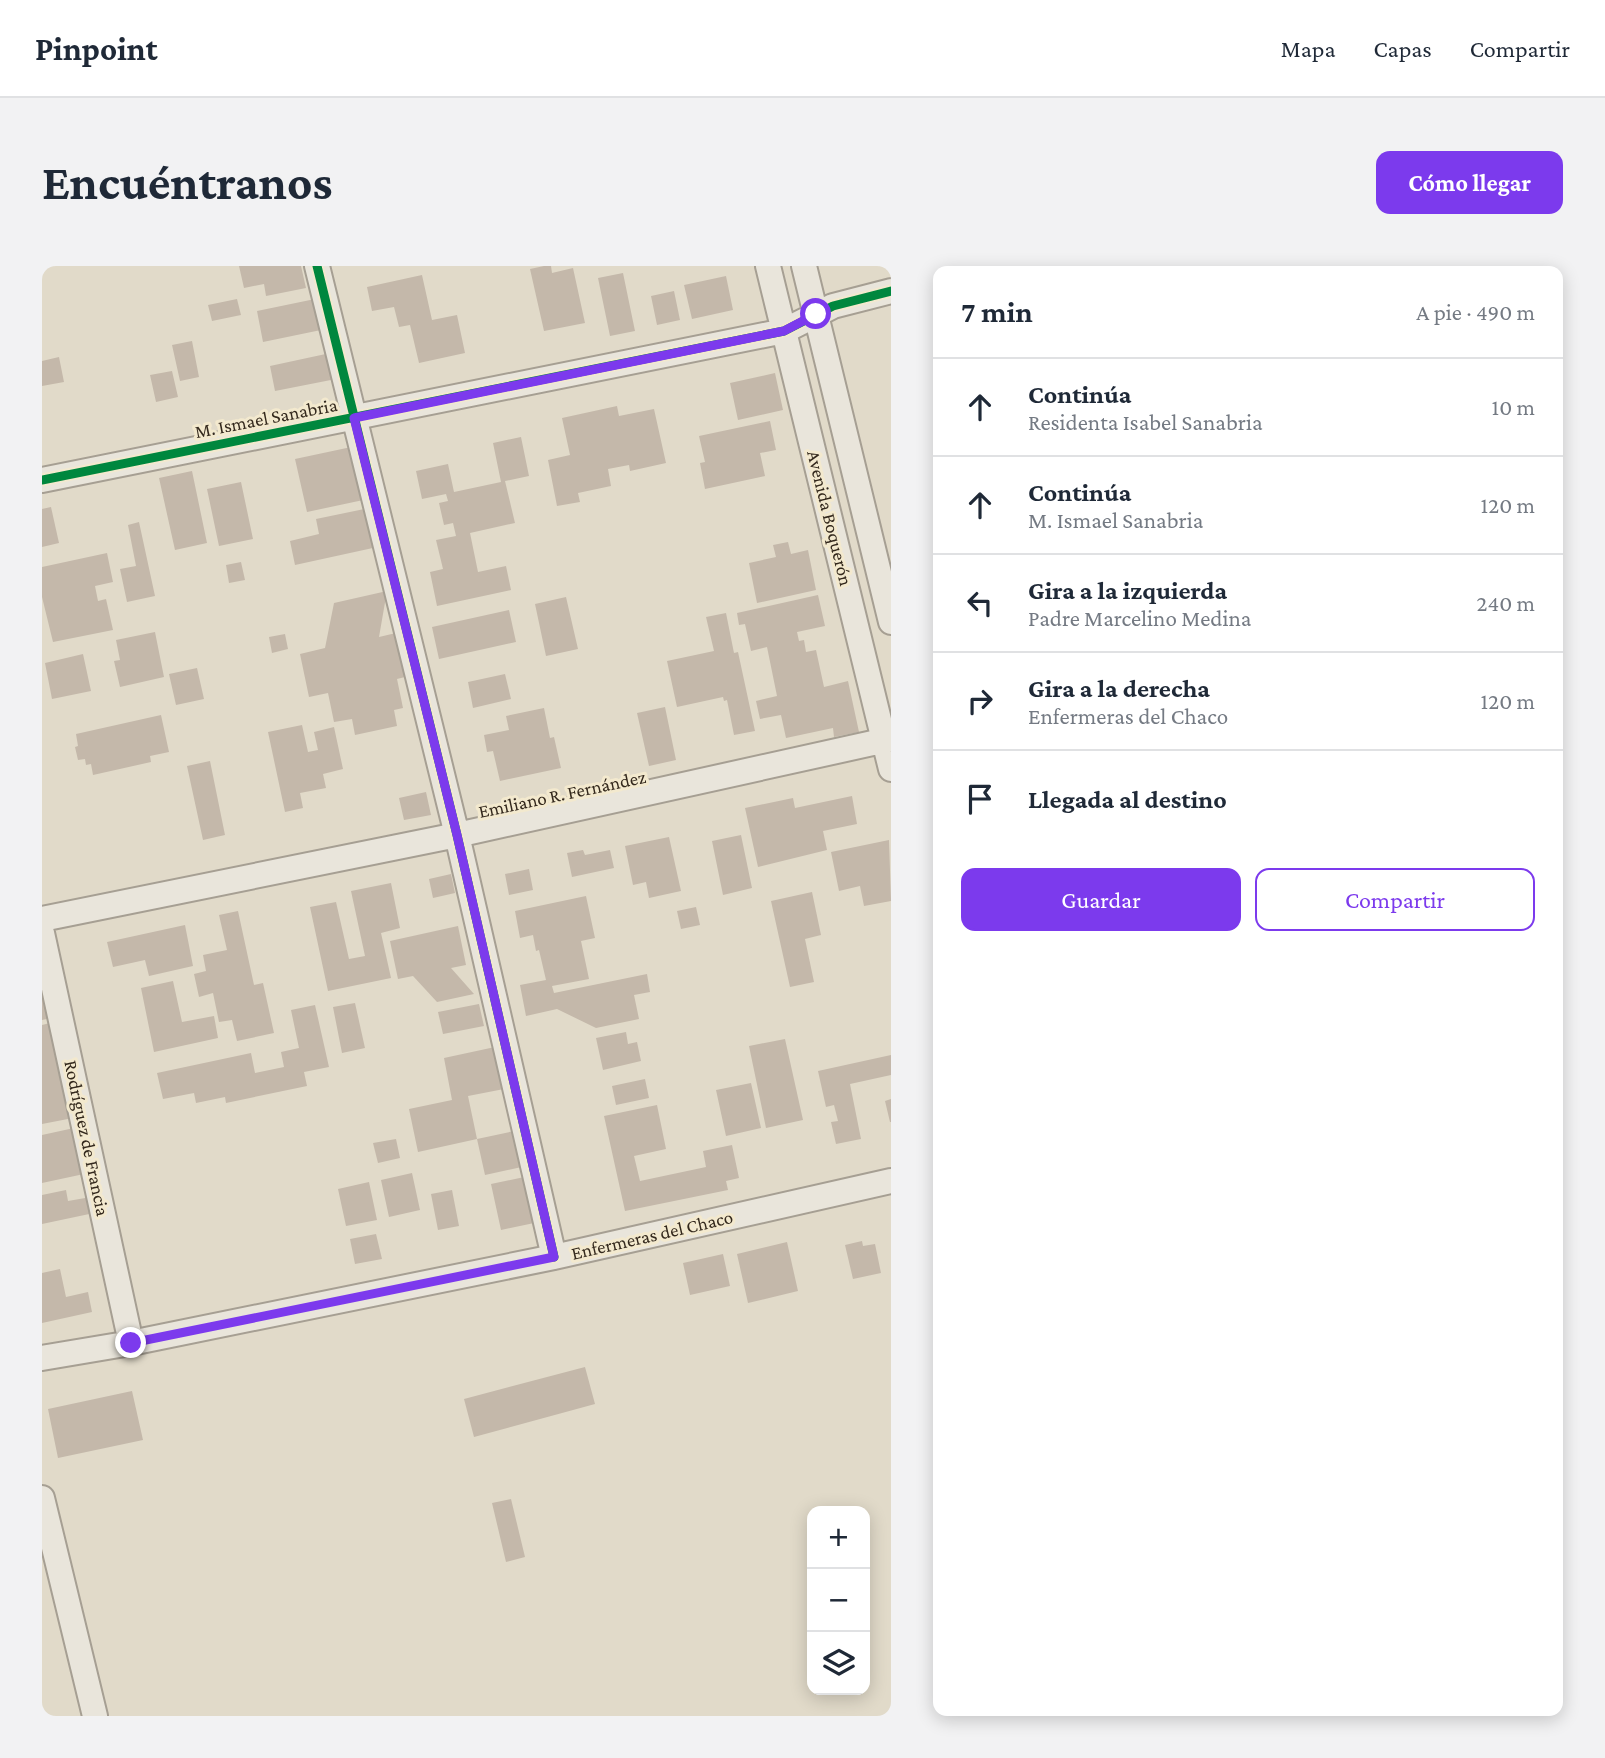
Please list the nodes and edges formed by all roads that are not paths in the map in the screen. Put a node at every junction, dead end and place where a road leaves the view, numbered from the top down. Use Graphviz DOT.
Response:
graph roads {
  1 [pos="317,266"];
  2 [pos="768,266"];
  3 [pos="804,266"];
  4 [pos="891,292"];
  5 [pos="816,314"];
  6 [pos="784,331"];
  7 [pos="354,418"];
  8 [pos="42,480"];
  9 [pos="891,622"];
  10 [pos="887,740"];
  11 [pos="891,769"];
  12 [pos="457,835"];
  13 [pos="42,919"];
  14 [pos="42,933"];
  15 [pos="891,1181"];
  16 [pos="554,1257"];
  17 [pos="131,1343"];
  18 [pos="42,1358"];
  19 [pos="42,1498"];
  20 [pos="94,1716"];
  1 -- 7 [label="street"];
  2 -- 6 [label="street, Avenida Boquerón"];
  3 -- 5 [label="street, Avenida Boquerón"];
  4 -- 5 [label="street, M. Ismael Sanabria"];
  5 -- 6 [label="street, M. Ismael Sanabria"];
  5 -- 9 [label="street, Avenida Boquerón"];
  6 -- 7 [label="street, M. Ismael Sanabria"];
  6 -- 10 [label="street, Avenida Boquerón"];
  7 -- 8 [label="street, M. Ismael Sanabria"];
  7 -- 12 [label="street"];
  10 -- 11 [label="street, Avenida Boquerón"];
  10 -- 12 [label="street, Emiliano R. Fernández"];
  12 -- 13 [label="street, Emiliano R. Fernández"];
  12 -- 16 [label="street"];
  14 -- 17 [label="street, Rodríguez de Francia"];
  15 -- 16 [label="street, Enfermeras del Chaco"];
  16 -- 17 [label="street, Enfermeras del Chaco"];
  17 -- 18 [label="street, Enfermeras del Chaco"];
  19 -- 20 [label="street"];
}
